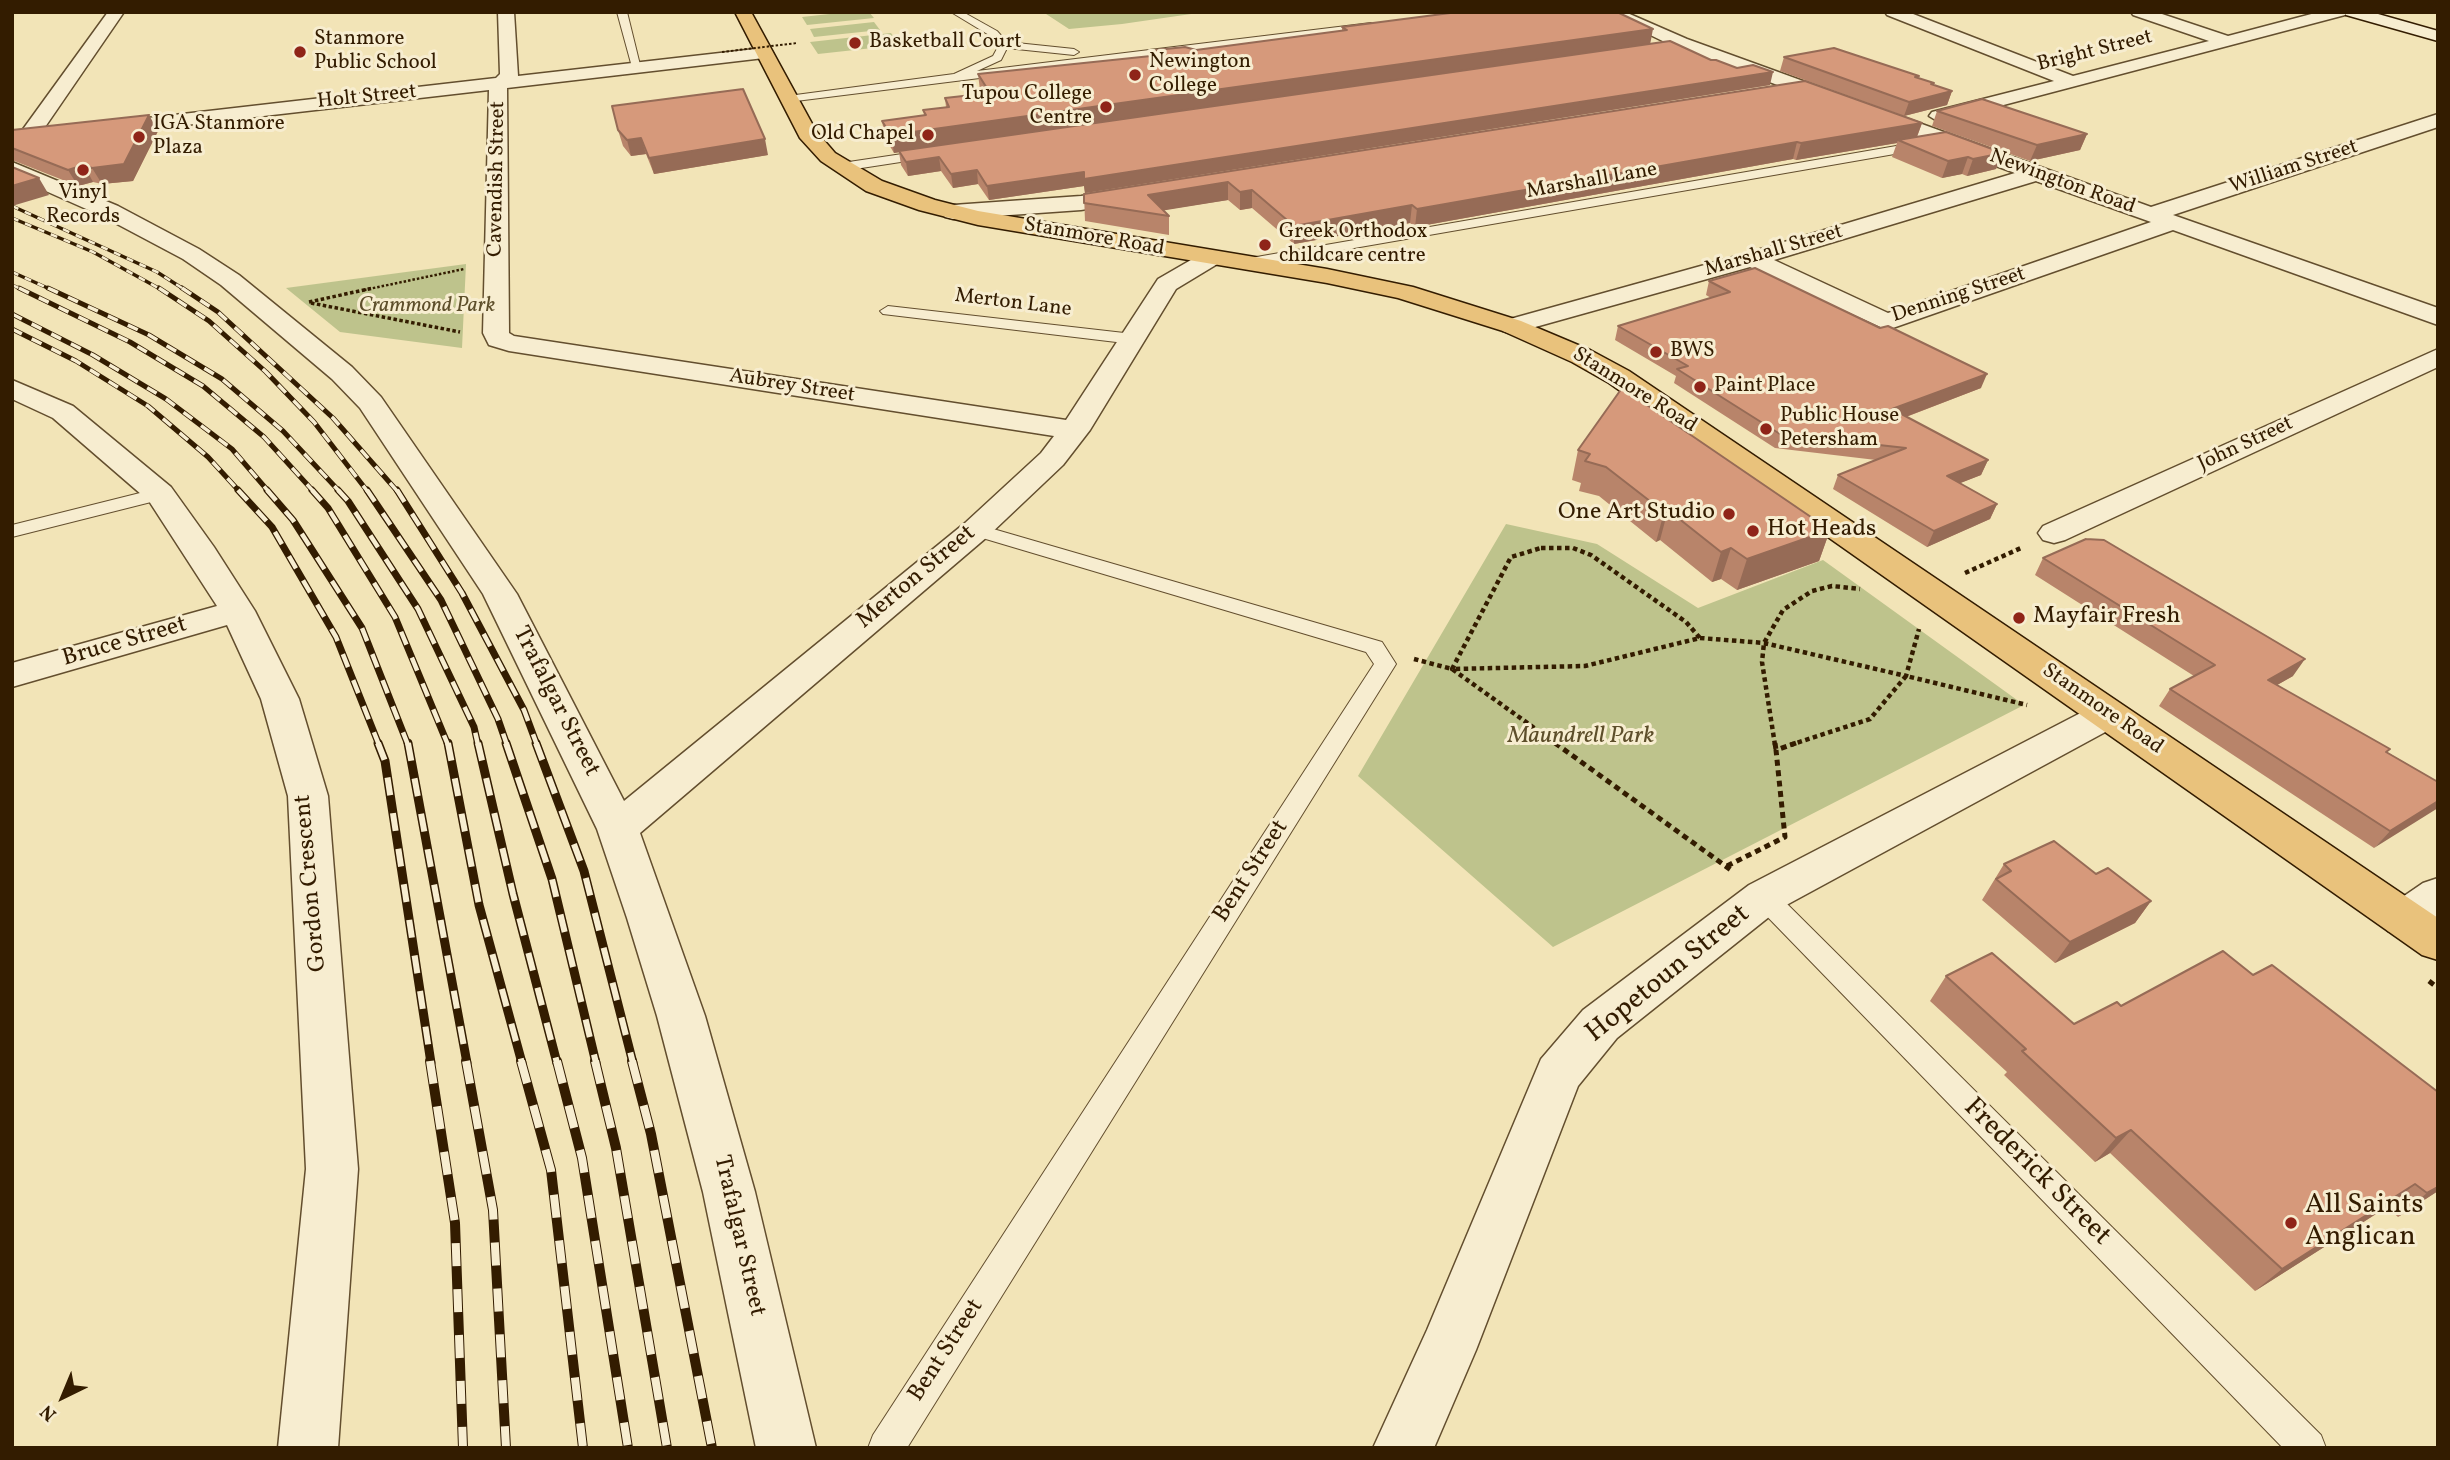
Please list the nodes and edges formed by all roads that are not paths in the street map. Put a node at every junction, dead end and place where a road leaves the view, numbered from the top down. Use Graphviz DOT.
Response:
graph roads {
  1 [pos="116,12"];
  2 [pos="506,12"];
  3 [pos="622,12"];
  4 [pos="743,12"];
  5 [pos="956,12"];
  6 [pos="1611,12"];
  7 [pos="1893,12"];
  8 [pos="2139,12"];
  9 [pos="2339,12"];
  10 [pos="2352,12"];
  11 [pos="1382,25"];
  12 [pos="2436,36"];
  13 [pos="2227,41"];
  14 [pos="1004,45"];
  15 [pos="1689,46"];
  16 [pos="1662,49"];
  17 [pos="764,53"];
  18 [pos="1133,54"];
  19 [pos="637,67"];
  20 [pos="956,77"];
  21 [pos="2071,81"];
  22 [pos="503,83"];
  23 [pos="1804,88"];
  24 [pos="1763,94"];
  25 [pos="788,99"];
  26 [pos="2438,120"];
  27 [pos="1903,125"];
  28 [pos="20,137"];
  29 [pos="1945,141"];
  30 [pos="939,152"];
  31 [pos="842,167"];
  32 [pos="12,168"];
  33 [pos="2035,174"];
  34 [pos="1150,192"];
  35 [pos="1081,203"];
  36 [pos="953,212"];
  37 [pos="2160,219"];
  38 [pos="1051,231"];
  39 [pos="1167,251"];
  40 [pos="1211,258"];
  41 [pos="1752,259"];
  42 [pos="1245,263"];
  43 [pos="1167,284"];
  44 [pos="888,311"];
  45 [pos="2438,317"];
  46 [pos="1512,326"];
  47 [pos="1133,339"];
  48 [pos="509,343"];
  49 [pos="2438,357"];
  50 [pos="12,388"];
  51 [pos="1075,430"];
  52 [pos="160,494"];
  53 [pos="976,530"];
  54 [pos="12,531"];
  55 [pos="2054,533"];
  56 [pos="238,611"];
  57 [pos="12,675"];
  58 [pos="2108,715"];
  59 [pos="618,829"];
  60 [pos="1764,897"];
  61 [pos="2426,918"];
  62 [pos="308,1448"];
  63 [pos="786,1448"];
  64 [pos="886,1448"];
  65 [pos="1403,1448"];
  66 [pos="2308,1448"];
  1 -- 28 [label="street"];
  2 -- 22 [label="street, Cavendish Street"];
  3 -- 19 [label="lane"];
  4 -- 17 [label="highway, Stanmore Road"];
  5 -- 14 [label="lane"];
  6 -- 15 [label="street, Newington Road"];
  7 -- 21 [label="street"];
  8 -- 13 [label="street"];
  9 -- 13 [label="street, Bright Street"];
  10 -- 12 [label="street"];
  11 -- 18 [label="lane"];
  13 -- 21 [label="street, Bright Street"];
  14 -- 18 [label="lane"];
  14 -- 20 [label="lane"];
  15 -- 16 [label="lane"];
  15 -- 23 [label="street, Newington Road"];
  17 -- 19 [label="street, Holt Street"];
  17 -- 25 [label="highway, Stanmore Road"];
  18 -- 20 [label="lane"];
  19 -- 22 [label="street, Holt Street"];
  20 -- 25 [label="lane"];
  21 -- 27 [label="street, Bright Street"];
  22 -- 28 [label="street, Holt Street"];
  22 -- 48 [label="street, Cavendish Street"];
  23 -- 24 [label="street"];
  23 -- 27 [label="street, Newington Road"];
  25 -- 31 [label="highway, Stanmore Road"];
  26 -- 37 [label="street, William Street"];
  27 -- 29 [label="street, Newington Road"];
  29 -- 33 [label="street, Newington Road"];
  29 -- 42 [label="lane, Marshall Lane"];
  30 -- 31 [label="lane"];
  31 -- 36 [label="highway, Stanmore Road"];
  32 -- 59 [label="street, Trafalgar Street"];
  33 -- 37 [label="street, Newington Road"];
  33 -- 41 [label="street, Marshall Street"];
  34 -- 35 [label="street"];
  35 -- 36 [label="street"];
  35 -- 38 [label="street"];
  36 -- 38 [label="highway, Stanmore Road"];
  37 -- 41 [label="street, Denning Street"];
  37 -- 45 [label="street, Newington Road"];
  38 -- 39 [label="highway, Stanmore Road"];
  39 -- 40 [label="highway, Stanmore Road"];
  39 -- 43 [label="street"];
  40 -- 42 [label="highway, Stanmore Road"];
  40 -- 43 [label="street, Merton Street"];
  41 -- 46 [label="street, Marshall Street"];
  42 -- 46 [label="highway, Stanmore Road"];
  43 -- 47 [label="street, Merton Street"];
  44 -- 47 [label="lane, Merton Lane"];
  46 -- 58 [label="highway, Stanmore Road"];
  47 -- 51 [label="street, Merton Street"];
  48 -- 51 [label="street, Aubrey Street"];
  49 -- 55 [label="street, John Street"];
  50 -- 52 [label="street, Gordon Crescent"];
  51 -- 53 [label="street, Merton Street"];
  52 -- 54 [label="lane"];
  52 -- 56 [label="street, Gordon Crescent"];
  53 -- 59 [label="street, Merton Street"];
  53 -- 64 [label="lane, Bent Street"];
  56 -- 57 [label="street, Bruce Street"];
  56 -- 62 [label="street, Gordon Crescent"];
  58 -- 60 [label="street, Hopetoun Street"];
  58 -- 61 [label="highway, Stanmore Road"];
  59 -- 63 [label="street, Trafalgar Street"];
  60 -- 65 [label="street, Hopetoun Street"];
  60 -- 66 [label="lane, Frederick Street"];
}
